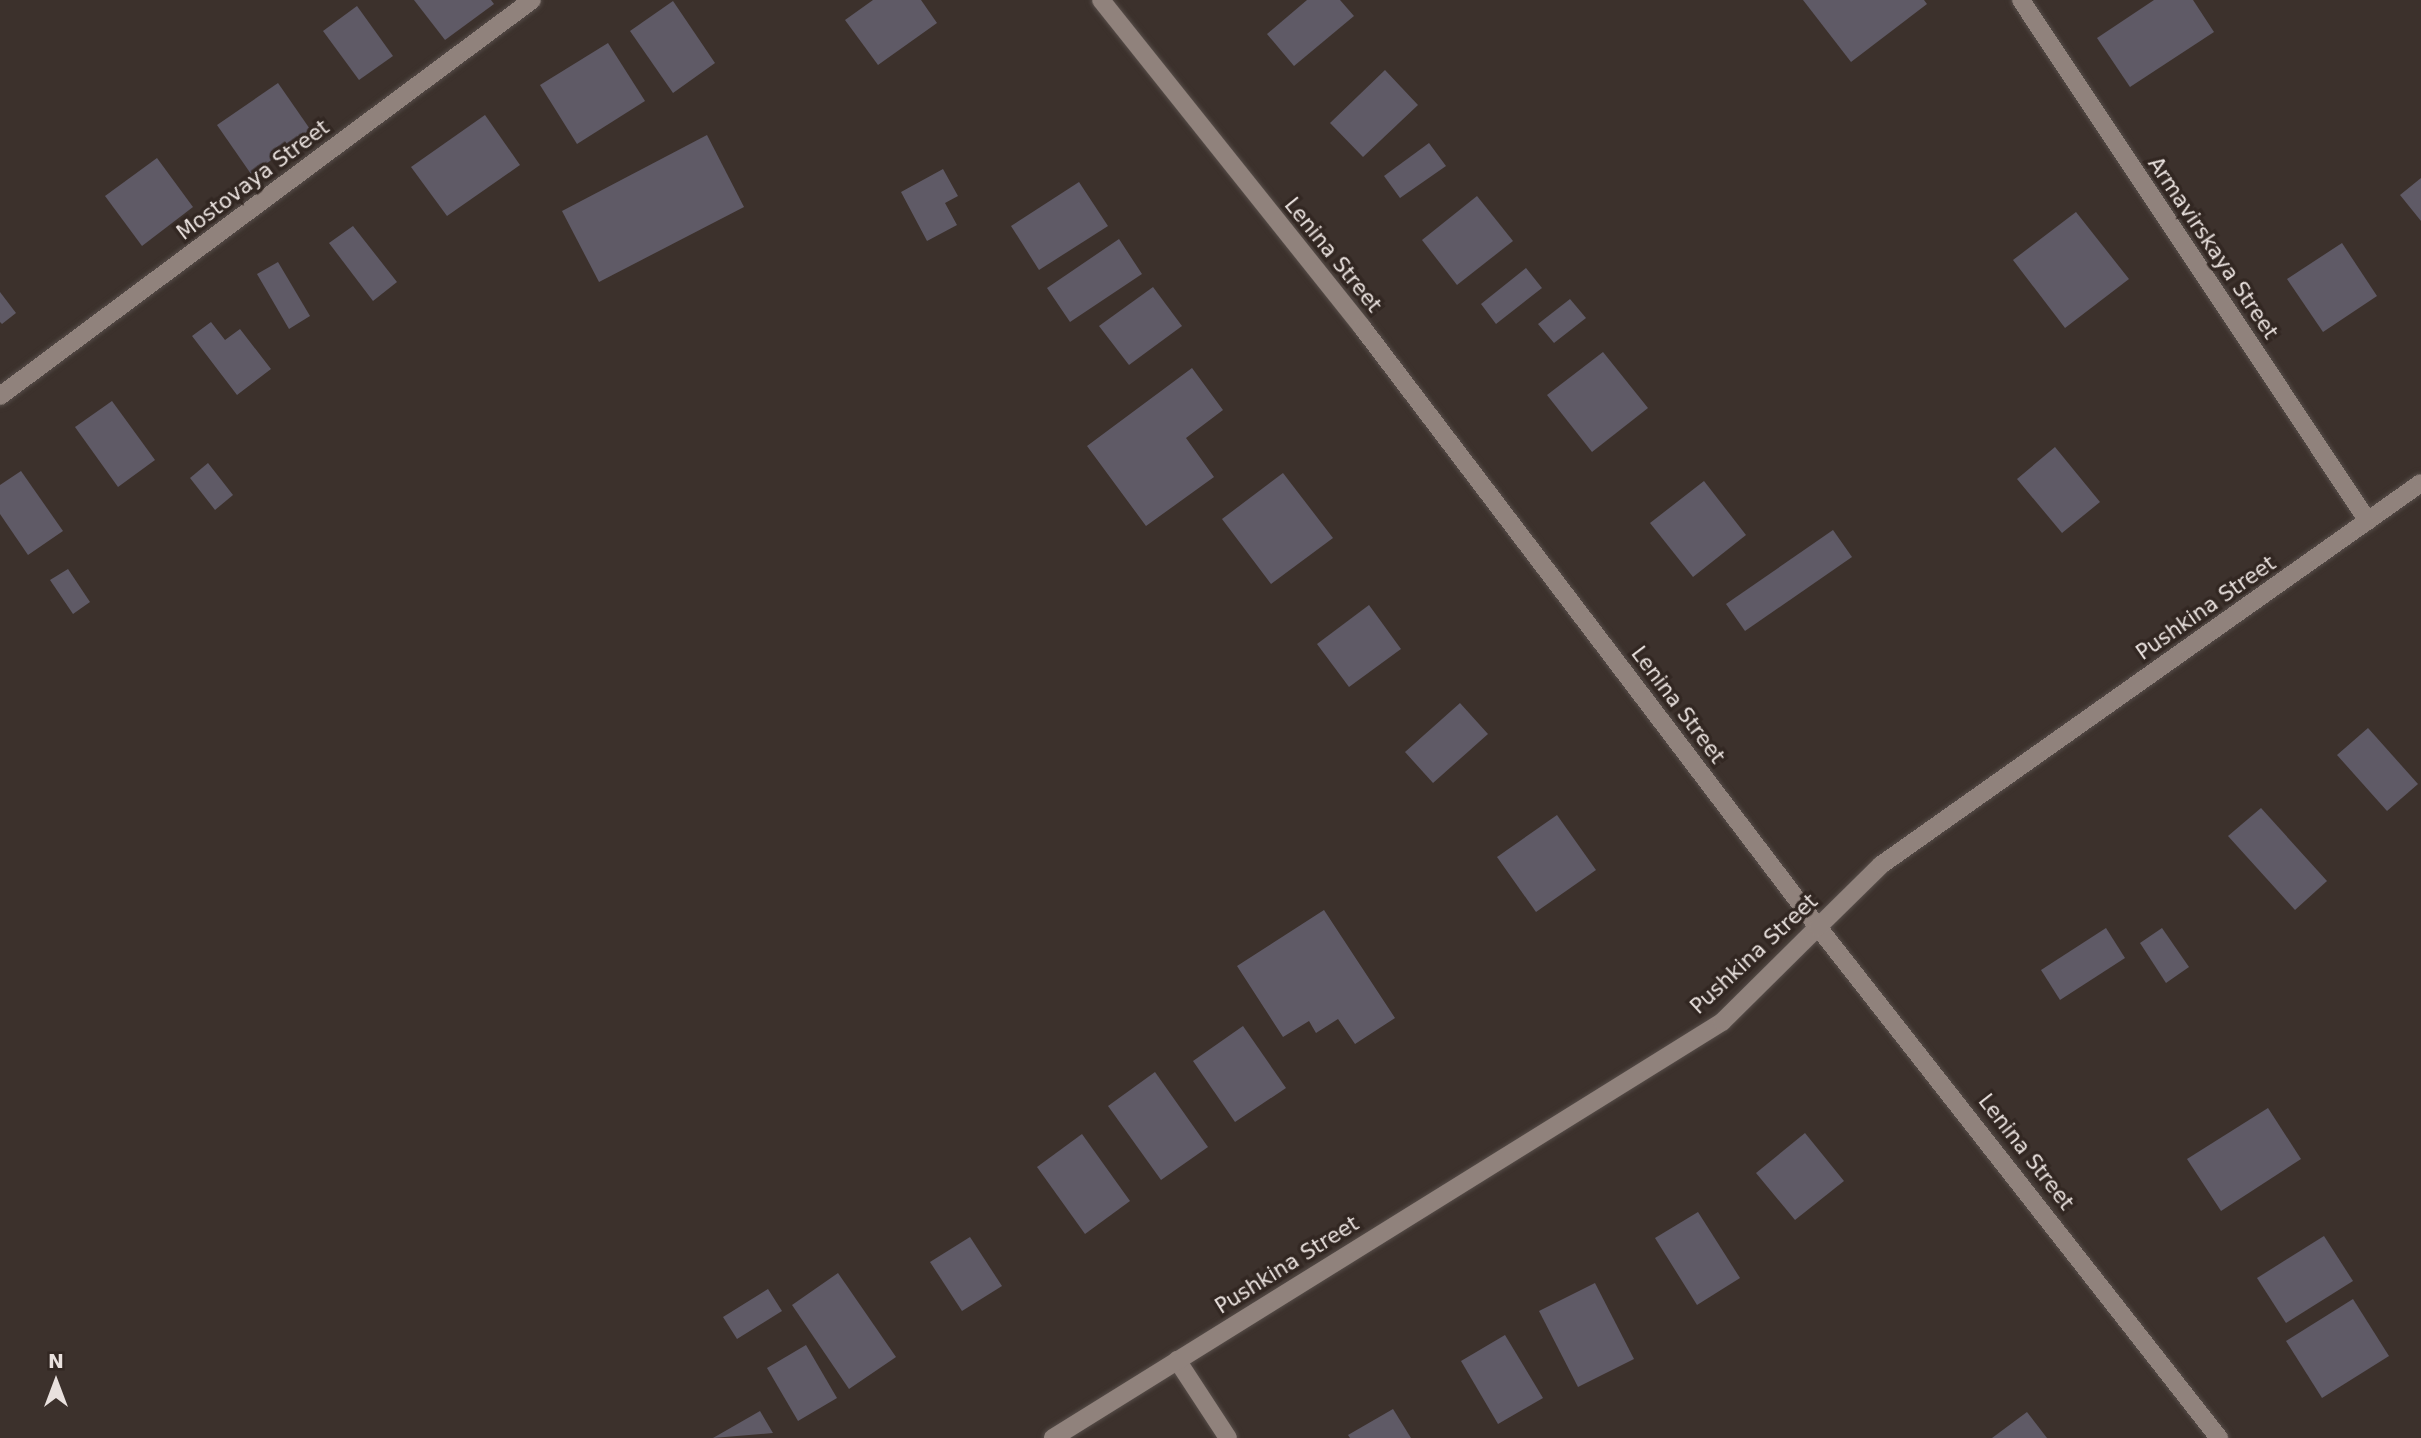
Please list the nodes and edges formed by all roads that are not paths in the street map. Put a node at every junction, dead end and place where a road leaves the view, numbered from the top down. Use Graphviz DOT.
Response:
graph roads {
  1 [pos="533,0"];
  2 [pos="1101,0"];
  3 [pos="2021,0"];
  4 [pos="0,396"];
  5 [pos="2421,483"];
  6 [pos="2368,522"];
  7 [pos="1818,927"];
  8 [pos="1177,1360"];
  9 [pos="1053,1438"];
  10 [pos="1228,1438"];
  11 [pos="2219,1438"];
  1 -- 4 [label="street, Mostovaya Street"];
  2 -- 7 [label="street, Lenina Street"];
  3 -- 6 [label="street, Armavirskaya Street"];
  5 -- 6 [label="street, Pushkina Street"];
  6 -- 7 [label="street, Pushkina Street"];
  7 -- 8 [label="street, Pushkina Street"];
  7 -- 11 [label="street, Lenina Street"];
  8 -- 9 [label="street, Pushkina Street"];
  8 -- 10 [label="street"];
}
